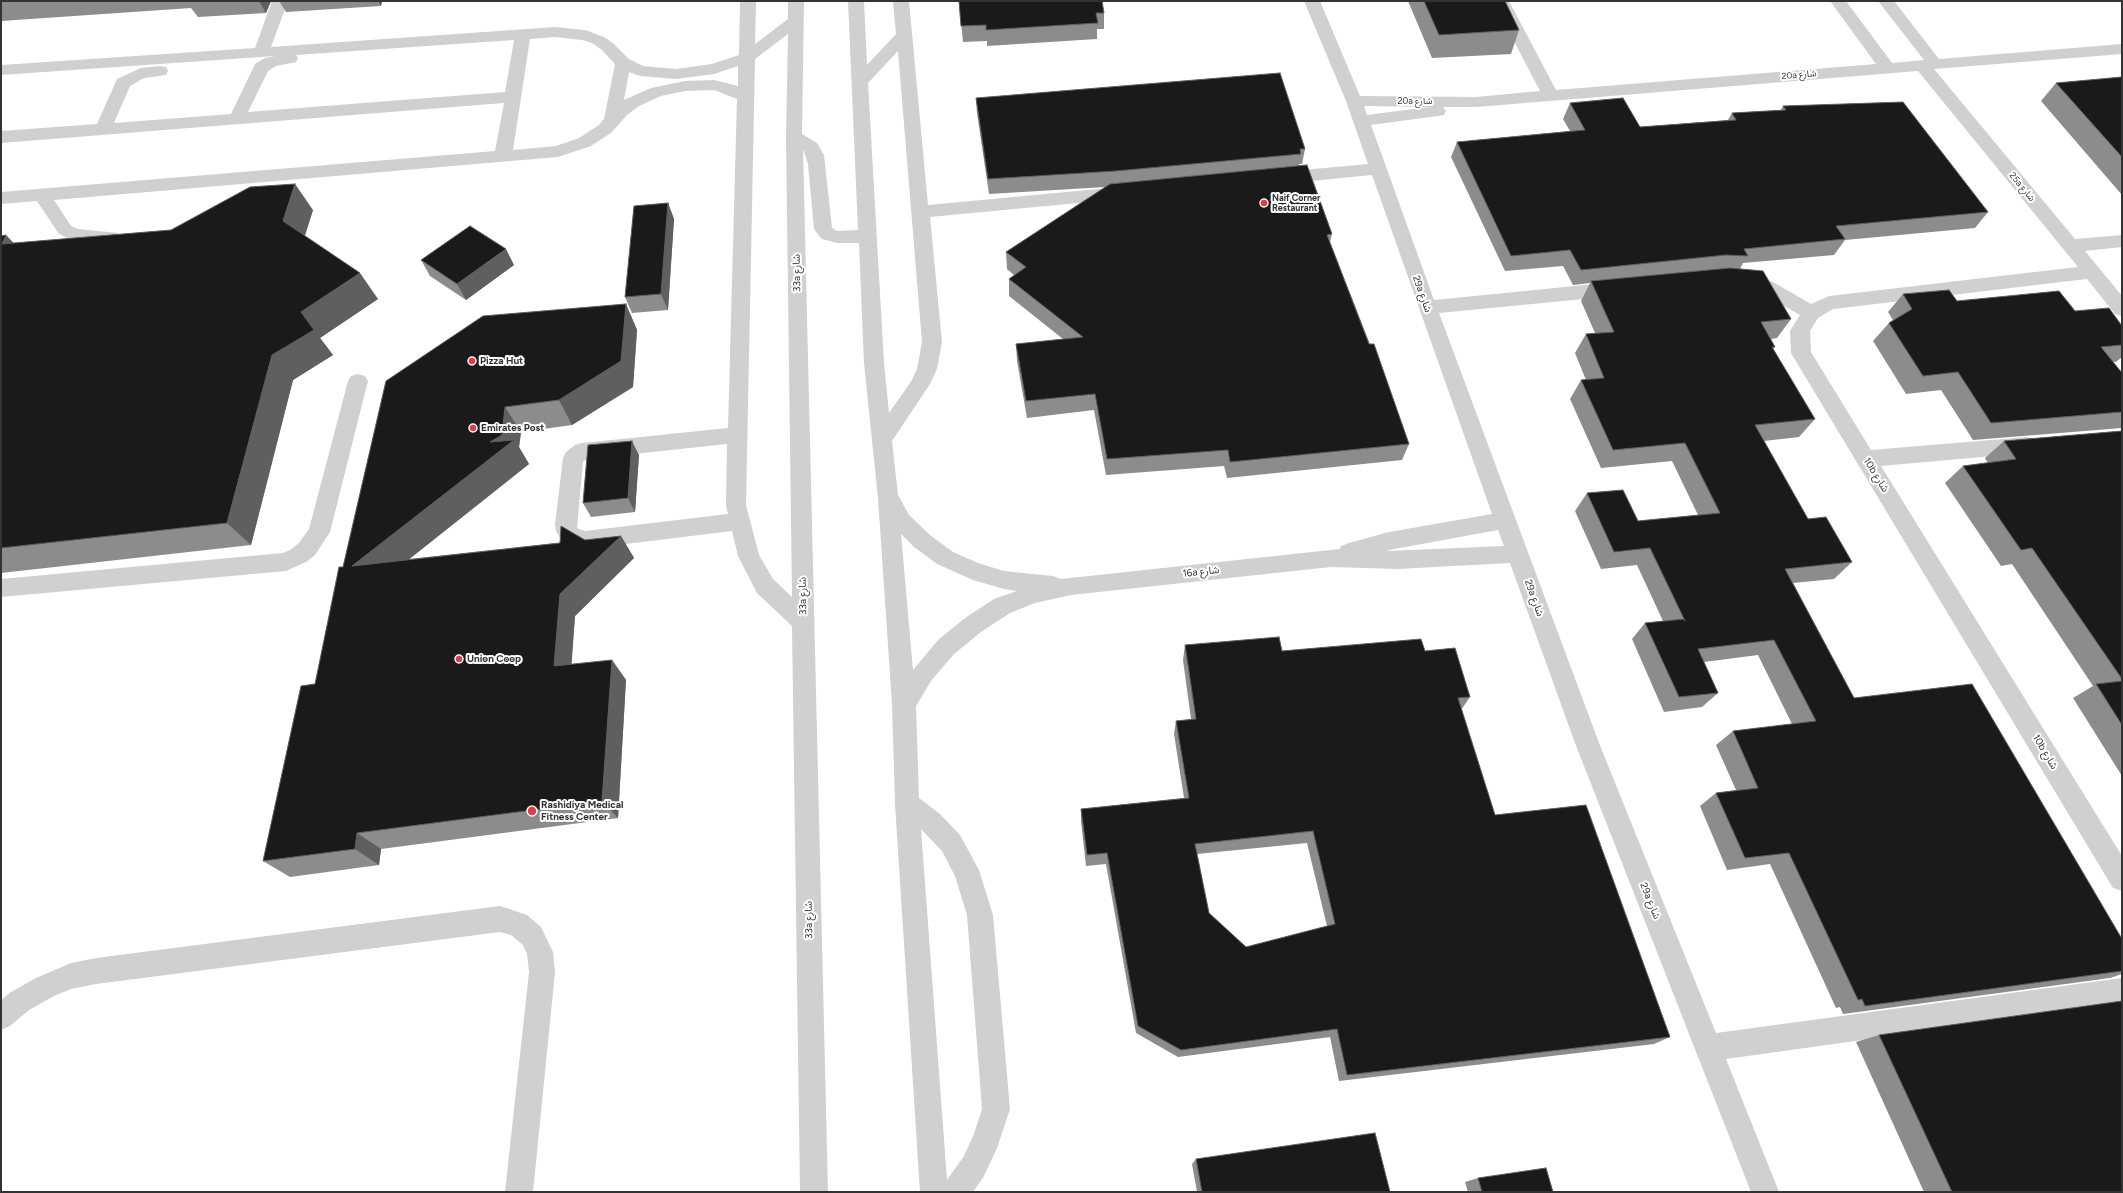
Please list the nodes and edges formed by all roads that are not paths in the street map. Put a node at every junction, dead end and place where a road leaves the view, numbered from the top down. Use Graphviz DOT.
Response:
graph roads {
  1 [pos="280,1"];
  2 [pos="748,1"];
  3 [pos="856,1"];
  4 [pos="901,1"];
  5 [pos="1312,1"];
  6 [pos="1501,1"];
  7 [pos="1838,1"];
  8 [pos="1886,1"];
  9 [pos="796,10"];
  10 [pos="523,34"];
  11 [pos="904,35"];
  12 [pos="315,49"];
  13 [pos="2122,49"];
  14 [pos="261,52"];
  15 [pos="203,57"];
  16 [pos="746,58"];
  17 [pos="623,63"];
  18 [pos="1928,64"];
  19 [pos="1887,68"];
  20 [pos="1,70"];
  21 [pos="861,81"];
  22 [pos="746,96"];
  23 [pos="1551,96"];
  24 [pos="513,97"];
  25 [pos="1354,101"];
  26 [pos="1476,102"];
  27 [pos="237,119"];
  28 [pos="1361,121"];
  29 [pos="612,122"];
  30 [pos="103,129"];
  31 [pos="1,137"];
  32 [pos="794,137"];
  33 [pos="503,157"];
  34 [pos="1378,169"];
  35 [pos="304,173"];
  36 [pos="1268,179"];
  37 [pos="280,192"];
  38 [pos="1135,192"];
  39 [pos="42,195"];
  40 [pos="1,198"];
  41 [pos="922,212"];
  42 [pos="126,235"];
  43 [pos="869,236"];
  44 [pos="2122,241"];
  45 [pos="2071,246"];
  46 [pos="2093,272"];
  47 [pos="1729,280"];
  48 [pos="1631,288"];
  49 [pos="1427,307"];
  50 [pos="2122,309"];
  51 [pos="1811,313"];
  52 [pos="358,381"];
  53 [pos="738,435"];
  54 [pos="883,438"];
  55 [pos="2045,444"];
  56 [pos="1867,459"];
  57 [pos="888,498"];
  58 [pos="1505,520"];
  59 [pos="739,521"];
  60 [pos="1518,554"];
  61 [pos="1331,558"];
  62 [pos="1071,586"];
  63 [pos="1,588"];
  64 [pos="804,623"];
  65 [pos="904,704"];
  66 [pos="907,804"];
  67 [pos="2122,879"];
  68 [pos="2122,991"];
  69 [pos="1,1017"];
  70 [pos="1708,1048"];
  71 [pos="519,1192"];
  72 [pos="814,1192"];
  73 [pos="934,1192"];
  74 [pos="956,1192"];
  75 [pos="1765,1192"];
  1 -- 14 [label="street"];
  2 -- 16 [label="street"];
  3 -- 21 [label="street"];
  4 -- 11 [label="street"];
  5 -- 25 [label="street, 29a شارع"];
  6 -- 23 [label="street"];
  7 -- 19 [label="street"];
  8 -- 18 [label="street, 25a شارع"];
  9 -- 16 [label="street"];
  9 -- 32 [label="street, 33a شارع"];
  10 -- 12 [label="street"];
  10 -- 17 [label="street"];
  10 -- 24 [label="street"];
  11 -- 21 [label="street"];
  11 -- 41 [label="street"];
  12 -- 14 [label="street"];
  12 -- 27 [label="street"];
  13 -- 18 [label="street, 20a شارع"];
  14 -- 15 [label="street"];
  15 -- 20 [label="street"];
  15 -- 30 [label="street"];
  16 -- 17 [label="street"];
  16 -- 22 [label="street"];
  17 -- 29 [label="street"];
  18 -- 19 [label="street, 20a شارع"];
  18 -- 45 [label="street, 25a شارع"];
  19 -- 23 [label="street, 20a شارع"];
  21 -- 43 [label="street"];
  22 -- 29 [label="street"];
  22 -- 53 [label="street"];
  23 -- 26 [label="street, 20a شارع"];
  24 -- 27 [label="street"];
  24 -- 33 [label="street"];
  25 -- 26 [label="street, 20a شارع"];
  25 -- 28 [label="street, 29a شارع"];
  26 -- 28 [label="street, 20a شارع"];
  27 -- 30 [label="street"];
  28 -- 34 [label="street, 29a شارع"];
  29 -- 33 [label="street"];
  30 -- 31 [label="street"];
  32 -- 43 [label="street"];
  32 -- 64 [label="street, 33a شارع"];
  33 -- 35 [label="street"];
  34 -- 36 [label="street"];
  34 -- 49 [label="street, 29a شارع"];
  35 -- 37 [label="street"];
  35 -- 39 [label="street"];
  38 -- 41 [label="street"];
  39 -- 40 [label="street"];
  39 -- 42 [label="street"];
  41 -- 54 [label="street"];
  43 -- 54 [label="street"];
  44 -- 45 [label="street"];
  45 -- 46 [label="street, 25a شارع"];
  46 -- 50 [label="street, 25a شارع"];
  46 -- 51 [label="street, 10b شارع"];
  47 -- 51 [label="street"];
  48 -- 49 [label="street"];
  49 -- 58 [label="street, 29a شارع"];
  51 -- 56 [label="street, 10b شارع"];
  52 -- 63 [label="street"];
  53 -- 59 [label="street"];
  53 -- 59 [label="street"];
  54 -- 57 [label="street"];
  55 -- 56 [label="street"];
  56 -- 67 [label="street, 10b شارع"];
  57 -- 62 [label="street, 16a شارع"];
  57 -- 65 [label="street"];
  58 -- 60 [label="street, 29a شارع"];
  58 -- 61 [label="street, 16a شارع"];
  59 -- 64 [label="street"];
  60 -- 61 [label="street, 16a شارع"];
  60 -- 70 [label="street, 29a شارع"];
  61 -- 62 [label="street, 16a شارع"];
  62 -- 65 [label="street, 16a شارع"];
  64 -- 72 [label="street, 33a شارع"];
  65 -- 66 [label="street"];
  66 -- 73 [label="street"];
  66 -- 74 [label="street"];
  68 -- 70 [label="street"];
  69 -- 71 [label="street"];
  70 -- 75 [label="street, 29a شارع"];
}
